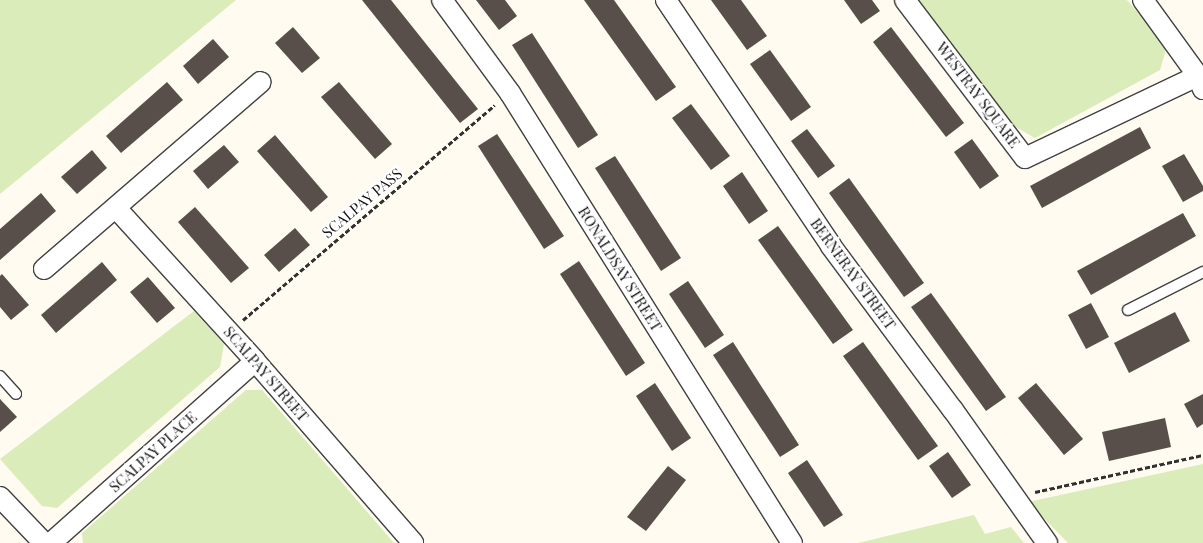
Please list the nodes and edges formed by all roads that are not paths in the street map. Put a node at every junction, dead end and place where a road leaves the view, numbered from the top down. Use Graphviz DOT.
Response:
graph roads {
  1 [pos="442,0"];
  2 [pos="666,0"];
  3 [pos="905,0"];
  4 [pos="1143,0"];
  5 [pos="261,82"];
  6 [pos="1200,82"];
  7 [pos="116,208"];
  8 [pos="44,269"];
  9 [pos="1203,272"];
  10 [pos="1128,310"];
  11 [pos="255,361"];
  12 [pos="0,376"];
  13 [pos="16,394"];
  14 [pos="0,497"];
  15 [pos="44,543"];
  16 [pos="51,543"];
  17 [pos="413,543"];
  18 [pos="792,543"];
  19 [pos="1047,543"];
  1 -- 18 [label="street, RONALDSAY STREET"];
  2 -- 19 [label="street, BERNERAY STREET"];
  3 -- 6 [label="street, WESTRAY SQUARE"];
  4 -- 6 [label="street"];
  5 -- 7 [label="street"];
  7 -- 8 [label="street"];
  7 -- 11 [label="street, SCALPAY STREET"];
  9 -- 10 [label="lane"];
  11 -- 16 [label="street, SCALPAY PLACE"];
  11 -- 17 [label="street, SCALPAY STREET"];
  12 -- 13 [label="lane"];
  14 -- 15 [label="street"];
}
